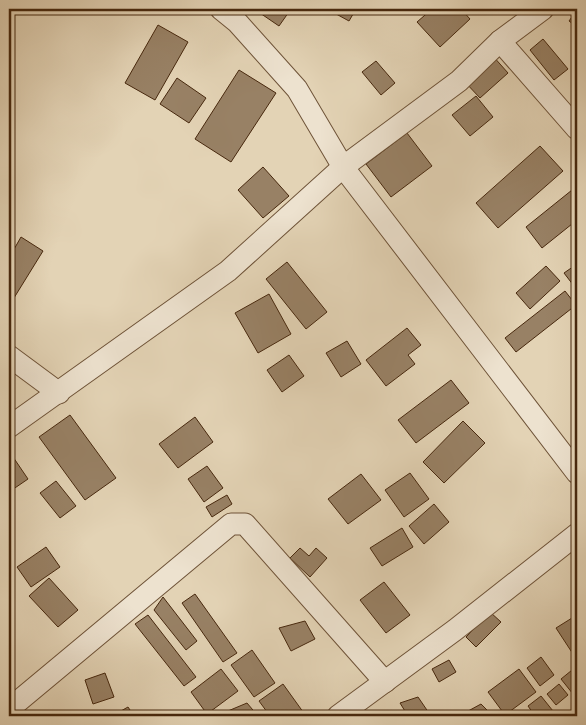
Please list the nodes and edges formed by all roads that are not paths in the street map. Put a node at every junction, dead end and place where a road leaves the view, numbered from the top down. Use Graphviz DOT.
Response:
graph roads {
  1 [pos="221,9"];
  2 [pos="543,9"];
  3 [pos="500,41"];
  4 [pos="577,129"];
  5 [pos="344,167"];
  6 [pos="9,356"];
  7 [pos="58,392"];
  8 [pos="9,427"];
  9 [pos="577,473"];
  10 [pos="577,534"];
  11 [pos="385,682"];
  12 [pos="9,709"];
  13 [pos="338,716"];
  1 -- 5 [label="street"];
  2 -- 3 [label="street"];
  3 -- 4 [label="street"];
  3 -- 5 [label="street"];
  5 -- 7 [label="street"];
  5 -- 9 [label="street"];
  6 -- 7 [label="street"];
  7 -- 8 [label="street"];
  10 -- 11 [label="street"];
  11 -- 12 [label="street"];
  11 -- 13 [label="street"];
}
